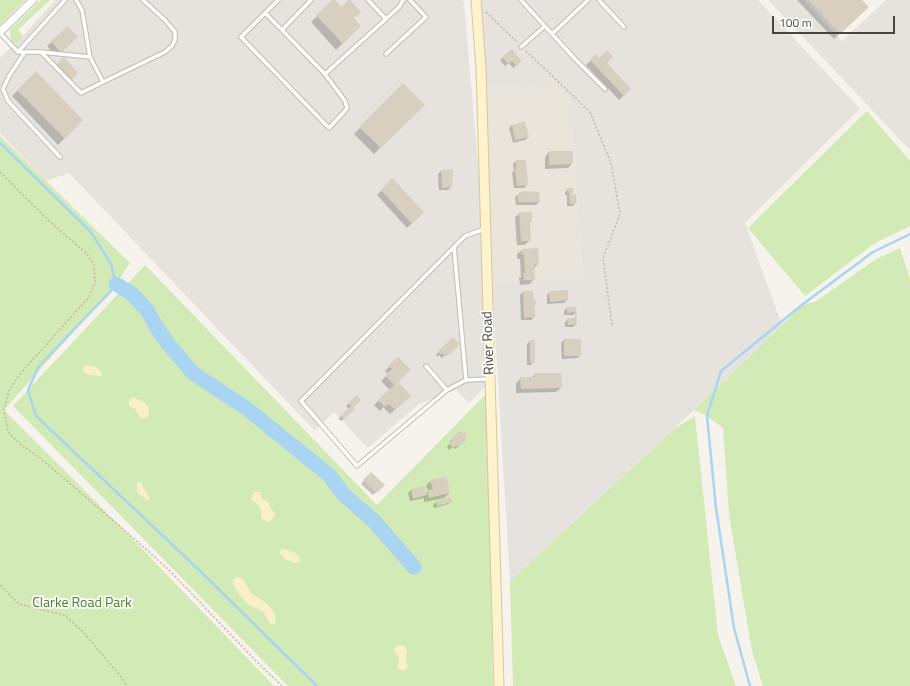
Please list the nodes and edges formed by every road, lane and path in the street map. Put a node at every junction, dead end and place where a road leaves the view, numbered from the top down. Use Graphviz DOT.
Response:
graph roads {
  1 [pos="33,0"];
  2 [pos="65,0"];
  3 [pos="76,0"];
  4 [pos="143,0"];
  5 [pos="278,0"];
  6 [pos="311,0"];
  7 [pos="368,0"];
  8 [pos="403,0"];
  9 [pos="410,0"];
  10 [pos="521,0"];
  11 [pos="588,0"];
  12 [pos="599,0"];
  13 [pos="476,1"];
  14 [pos="265,12"];
  15 [pos="386,19"];
  16 [pos="545,26"];
  17 [pos="624,27"];
  18 [pos="282,30"];
  19 [pos="0,32"];
  20 [pos="552,34"];
  21 [pos="521,46"];
  22 [pos="18,52"];
  23 [pos="25,52"];
  24 [pos="41,52"];
  25 [pos="386,54"];
  26 [pos="90,57"];
  27 [pos="325,74"];
  28 [pos="103,82"];
  29 [pos="605,89"];
  30 [pos="60,157"];
  31 [pos="0,172"];
  32 [pos="485,229"];
  33 [pos="454,246"];
  34 [pos="612,325"];
  35 [pos="426,366"];
  36 [pos="490,379"];
  37 [pos="466,380"];
  38 [pos="447,390"];
  39 [pos="0,585"];
  40 [pos="127,686"];
  41 [pos="282,686"];
  42 [pos="499,686"];
  1 -- 19 [label="street"];
  2 -- 22 [label="lane"];
  3 -- 26 [label="lane"];
  4 -- 28 [label="lane"];
  5 -- 14 [label="lane"];
  6 -- 18 [label="lane"];
  7 -- 15 [label="lane"];
  8 -- 15 [label="lane"];
  9 -- 25 [label="lane"];
  10 -- 16 [label="lane"];
  11 -- 20 [label="lane"];
  12 -- 17 [label="lane"];
  13 -- 21 [label="path"];
  13 -- 32 [label="street, River Road"];
  14 -- 18 [label="lane"];
  14 -- 27 [label="lane"];
  15 -- 27 [label="lane"];
  16 -- 20 [label="lane"];
  16 -- 21 [label="lane"];
  18 -- 27 [label="lane"];
  19 -- 22 [label="lane"];
  20 -- 29 [label="lane"];
  21 -- 34 [label="path"];
  22 -- 23 [label="lane"];
  23 -- 24 [label="lane"];
  23 -- 30 [label="lane"];
  24 -- 26 [label="lane"];
  24 -- 28 [label="lane"];
  26 -- 28 [label="lane"];
  31 -- 41 [label="path"];
  32 -- 33 [label="lane"];
  32 -- 36 [label="street, River Road"];
  33 -- 37 [label="lane"];
  33 -- 38 [label="lane"];
  35 -- 38 [label="lane"];
  36 -- 37 [label="lane"];
  36 -- 42 [label="street, River Road"];
  37 -- 38 [label="lane"];
  39 -- 40 [label="path"];
}
